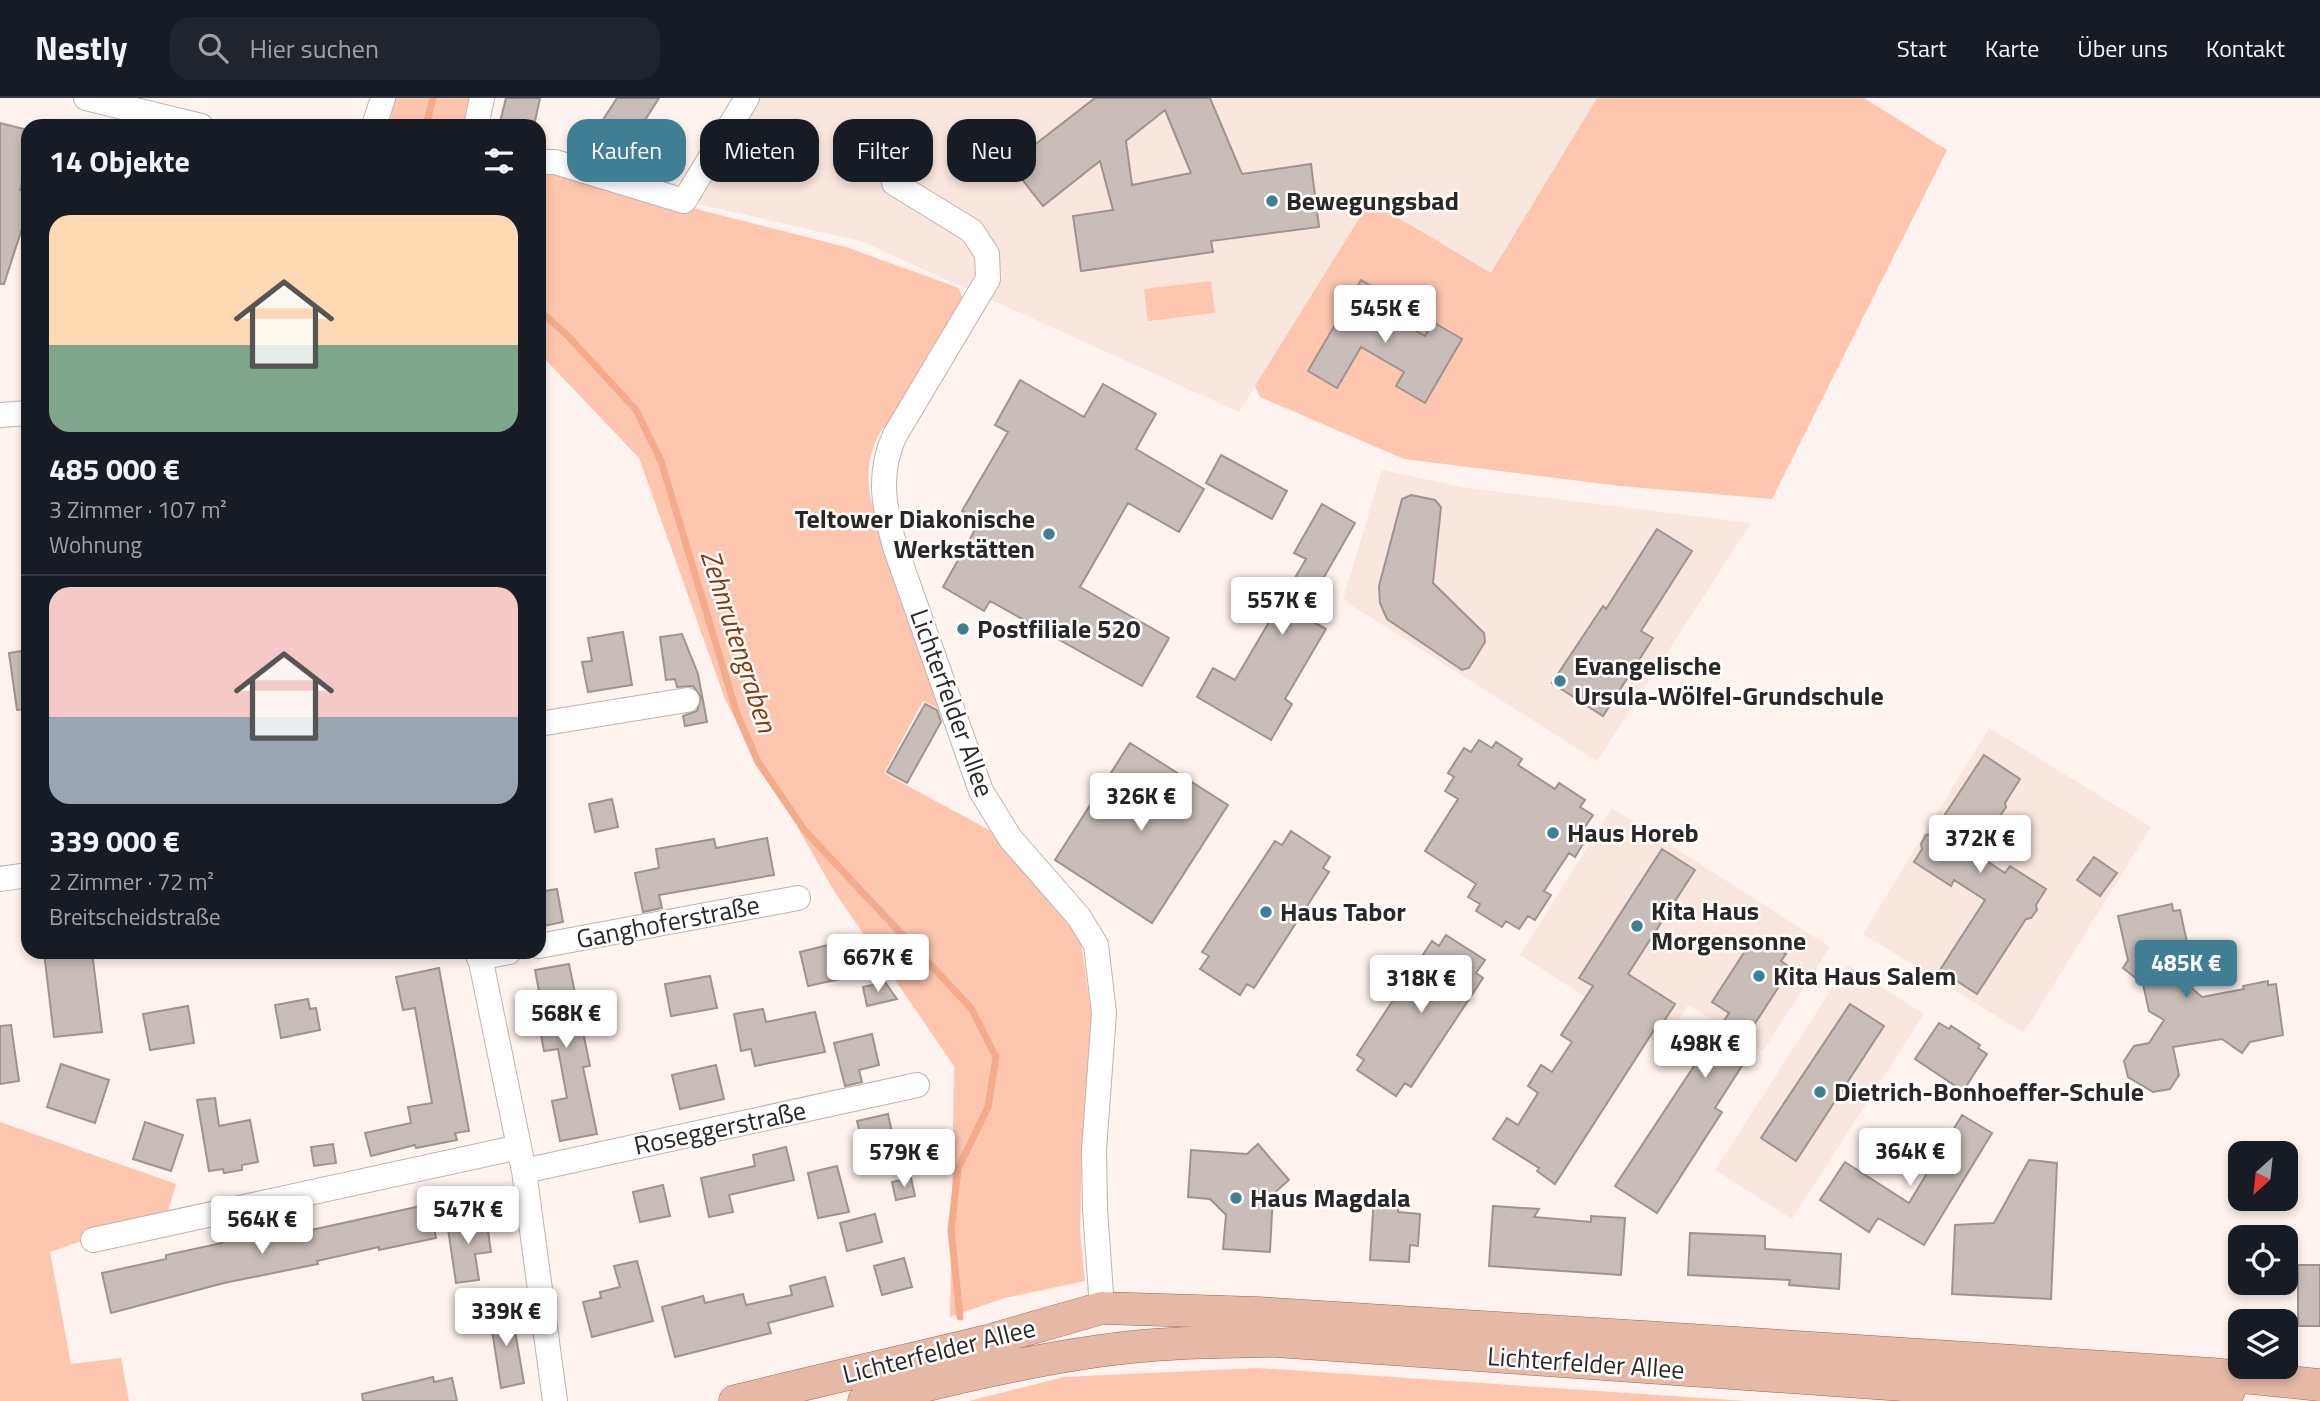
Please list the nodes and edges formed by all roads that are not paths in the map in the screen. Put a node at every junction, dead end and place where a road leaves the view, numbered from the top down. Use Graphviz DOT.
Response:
graph roads {
  1 [pos="86,98"];
  2 [pos="383,98"];
  3 [pos="482,98"];
  4 [pos="747,98"];
  5 [pos="172,119"];
  6 [pos="376,119"];
  7 [pos="478,119"];
  8 [pos="546,162"];
  9 [pos="894,183"];
  10 [pos="21,414"];
  11 [pos="0,415"];
  12 [pos="687,700"];
  13 [pos="546,723"];
  14 [pos="21,876"];
  15 [pos="0,879"];
  16 [pos="797,898"];
  17 [pos="546,945"];
  18 [pos="480,959"];
  19 [pos="917,1085"];
  20 [pos="521,1159"];
  21 [pos="93,1240"];
  22 [pos="1102,1308"];
  23 [pos="2317,1385"];
  24 [pos="555,1401"];
  25 [pos="735,1401"];
  26 [pos="864,1401"];
  1 -- 5 [label="street"];
  2 -- 6 [label="street"];
  3 -- 7 [label="street"];
  4 -- 8 [label="street"];
  9 -- 22 [label="street, Lichterfelder Allee"];
  10 -- 11 [label="street"];
  12 -- 13 [label="street"];
  14 -- 15 [label="street"];
  16 -- 17 [label="street, Ganghoferstraße"];
  18 -- 20 [label="street"];
  19 -- 20 [label="street, Roseggerstraße"];
  20 -- 21 [label="street, Roseggerstraße"];
  20 -- 24 [label="street"];
  22 -- 23 [label="main road, Lichterfelder Allee"];
  22 -- 25 [label="main road, Lichterfelder Allee"];
  23 -- 26 [label="main road, Lichterfelder Allee"];
}
